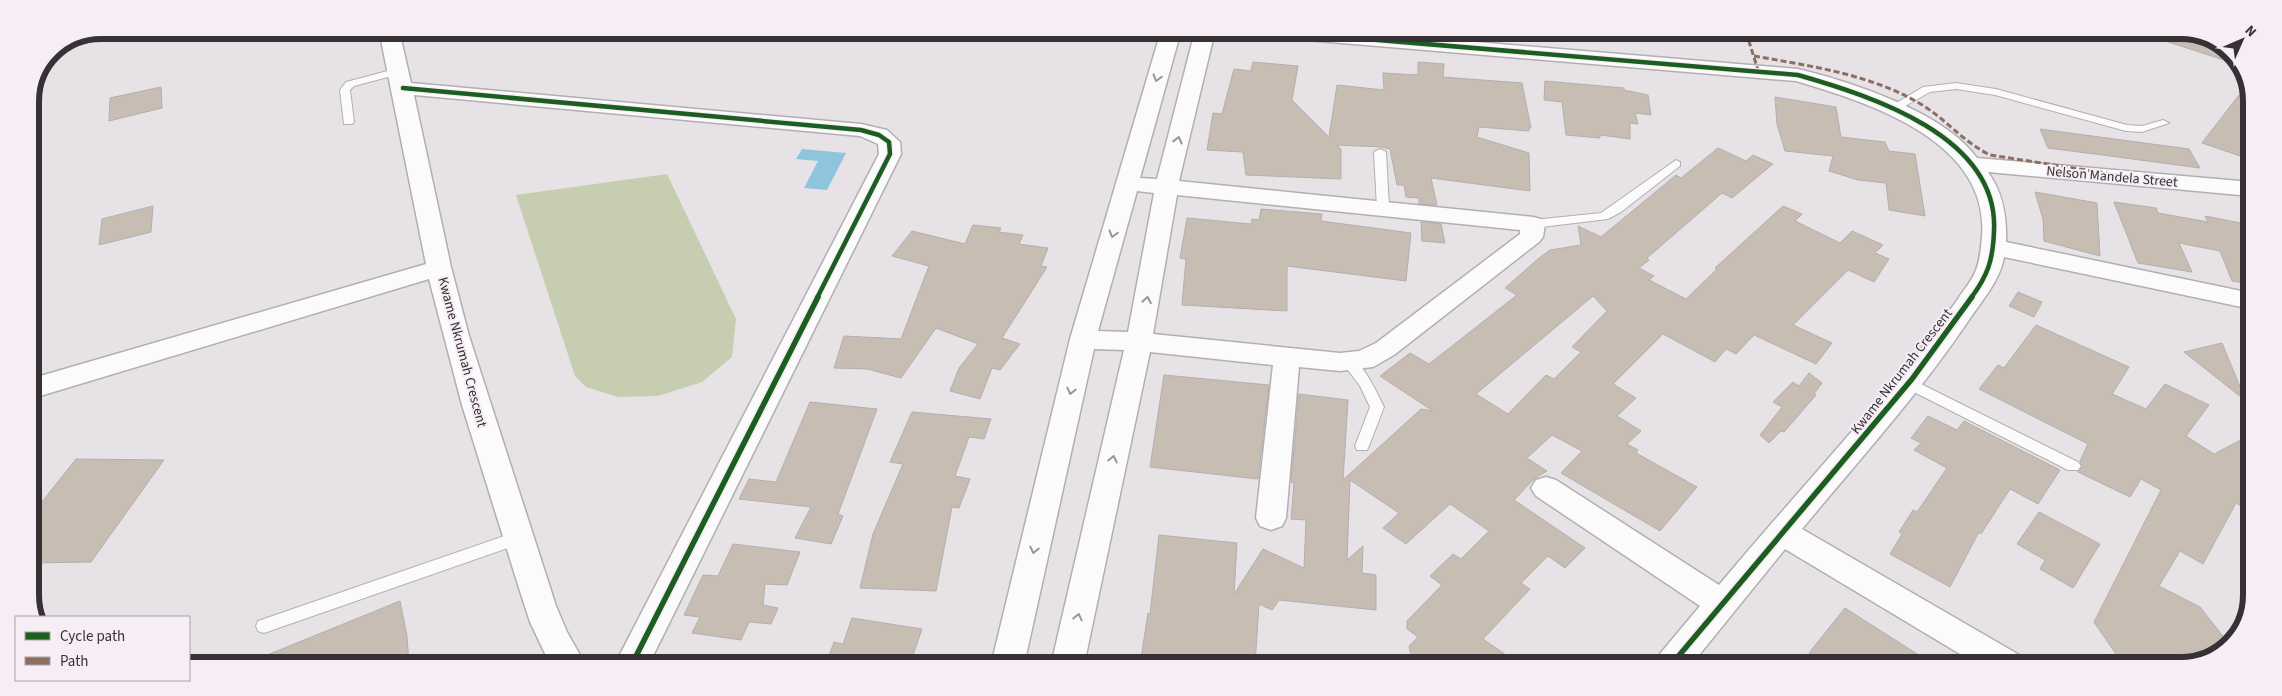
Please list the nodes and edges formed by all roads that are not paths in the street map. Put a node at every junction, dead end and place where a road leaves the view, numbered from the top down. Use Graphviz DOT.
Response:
graph roads {
  1 [pos="391,39"];
  2 [pos="1169,39"];
  3 [pos="1203,39"];
  4 [pos="1366,39"];
  5 [pos="401,80"];
  6 [pos="1894,108"];
  7 [pos="348,122"];
  8 [pos="2163,123"];
  9 [pos="1380,152"];
  10 [pos="1676,164"];
  11 [pos="1973,164"];
  12 [pos="1127,183"];
  13 [pos="1167,186"];
  14 [pos="2243,188"];
  15 [pos="1383,208"];
  16 [pos="1533,224"];
  17 [pos="1993,247"];
  18 [pos="440,268"];
  19 [pos="2243,299"];
  20 [pos="1083,339"];
  21 [pos="1139,342"];
  22 [pos="1287,357"];
  23 [pos="1348,361"];
  24 [pos="1909,383"];
  25 [pos="39,386"];
  26 [pos="1362,446"];
  27 [pos="2073,466"];
  28 [pos="1546,488"];
  29 [pos="1270,518"];
  30 [pos="1782,532"];
  31 [pos="518,537"];
  32 [pos="1722,604"];
  33 [pos="264,626"];
  34 [pos="560,657"];
  35 [pos="636,657"];
  36 [pos="1009,657"];
  37 [pos="1069,657"];
  38 [pos="1677,657"];
  39 [pos="1994,657"];
  1 -- 5 [label="street, Kwame Nkrumah Crescent"];
  2 -- 12 [label="street, one-way"];
  13 -- 3 [label="street, one-way"];
  4 -- 6 [label="street, Kwame Nkrumah Crescent"];
  5 -- 7 [label="lane"];
  5 -- 18 [label="street, Kwame Nkrumah Crescent"];
  5 -- 35 [label="street"];
  6 -- 8 [label="lane"];
  6 -- 11 [label="street, Kwame Nkrumah Crescent"];
  9 -- 15 [label="lane"];
  10 -- 16 [label="lane"];
  11 -- 14 [label="street, Nelson Mandela Street"];
  11 -- 17 [label="street, Kwame Nkrumah Crescent"];
  12 -- 13 [label="street"];
  12 -- 20 [label="street, one-way"];
  13 -- 15 [label="street"];
  21 -- 13 [label="street, one-way"];
  15 -- 16 [label="street"];
  16 -- 23 [label="street"];
  17 -- 19 [label="street"];
  17 -- 24 [label="street, Kwame Nkrumah Crescent"];
  18 -- 25 [label="street"];
  18 -- 31 [label="street, Kwame Nkrumah Crescent"];
  20 -- 21 [label="street"];
  20 -- 36 [label="street, one-way"];
  21 -- 22 [label="street"];
  37 -- 21 [label="street, one-way"];
  22 -- 23 [label="street"];
  22 -- 29 [label="street"];
  23 -- 26 [label="lane"];
  24 -- 27 [label="lane"];
  24 -- 30 [label="street, Kwame Nkrumah Crescent"];
  28 -- 32 [label="street"];
  30 -- 32 [label="street, Kwame Nkrumah Crescent"];
  30 -- 39 [label="street"];
  31 -- 33 [label="lane"];
  31 -- 34 [label="street, Kwame Nkrumah Crescent"];
  32 -- 38 [label="street, Kwame Nkrumah Crescent"];
}
